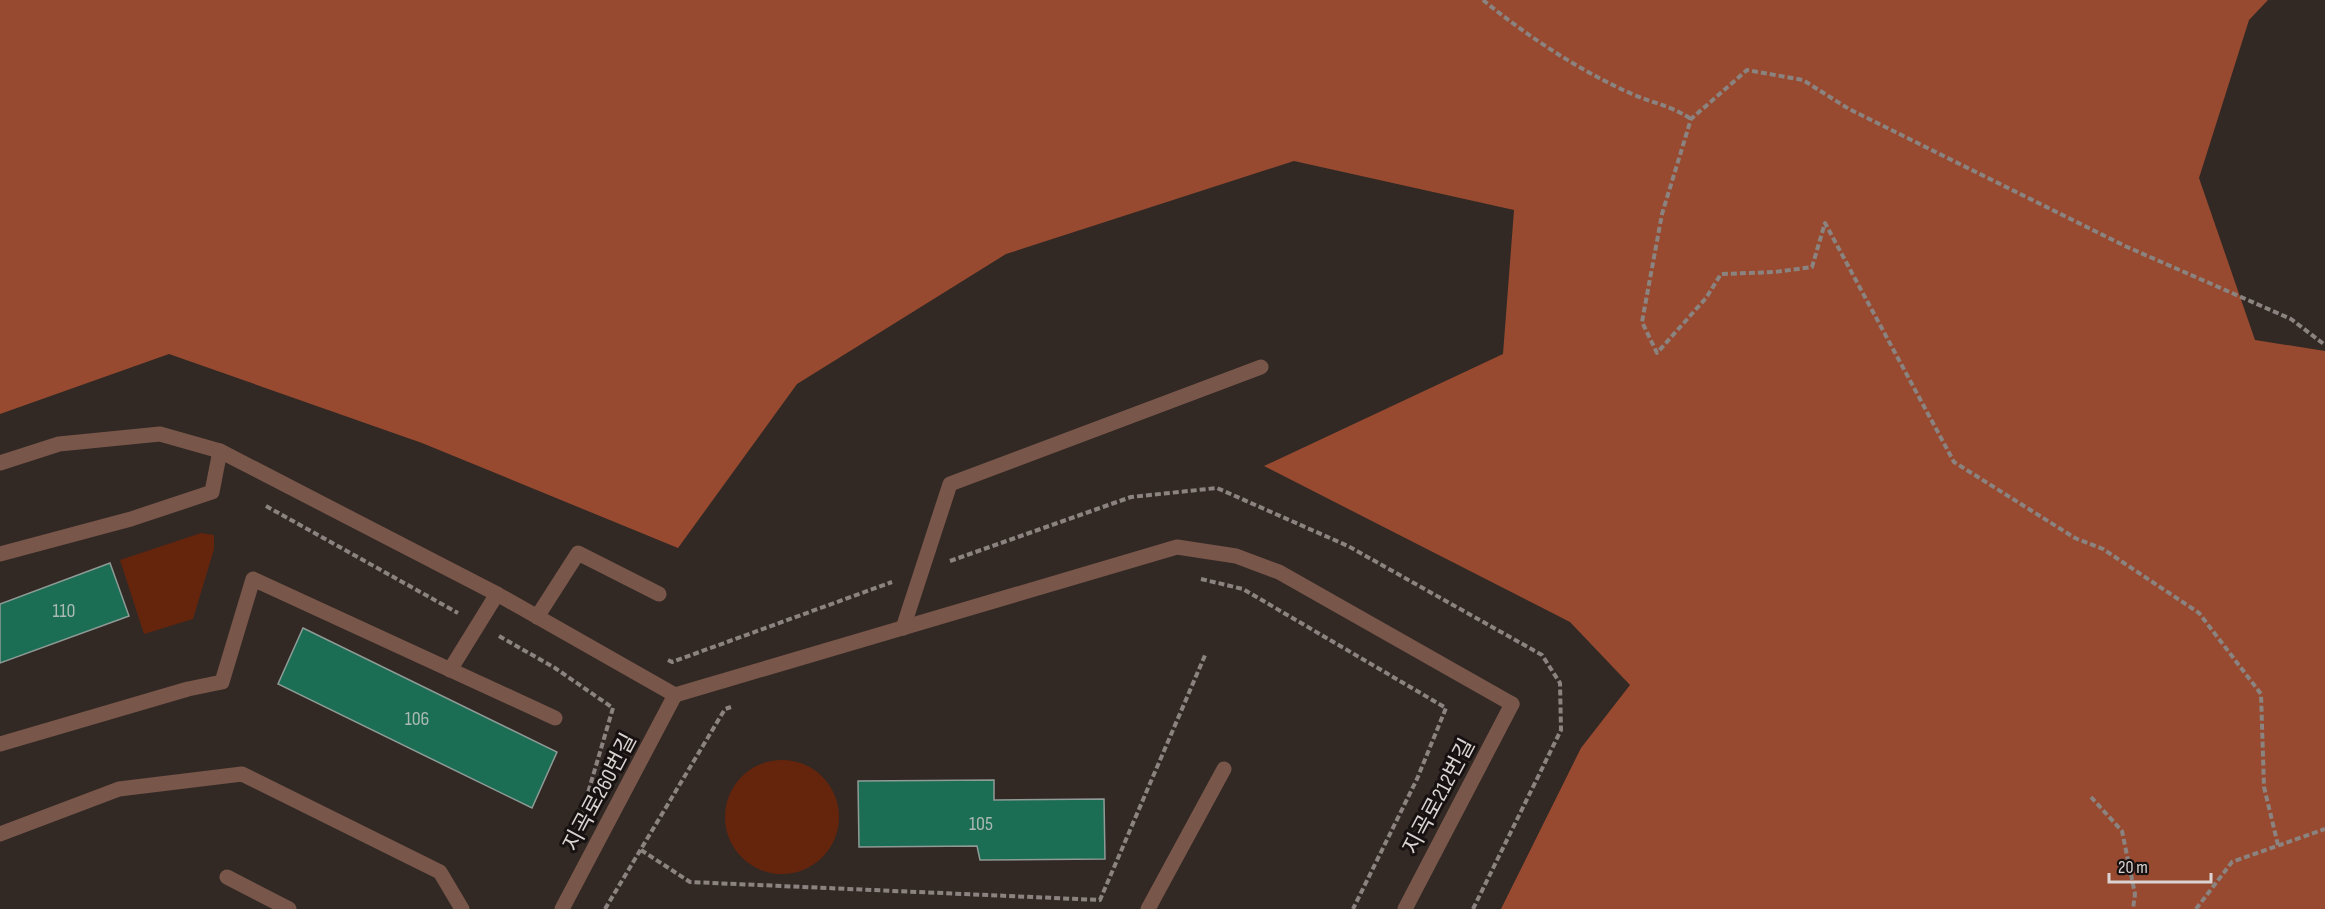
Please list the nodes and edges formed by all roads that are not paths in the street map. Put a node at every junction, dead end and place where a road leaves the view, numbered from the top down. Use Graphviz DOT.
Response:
graph roads {
  1 [pos="1261,368"];
  2 [pos="220,451"];
  3 [pos="0,464"];
  4 [pos="0,555"];
  5 [pos="497,594"];
  6 [pos="659,594"];
  7 [pos="537,617"];
  8 [pos="903,628"];
  9 [pos="450,670"];
  10 [pos="675,695"];
  11 [pos="555,718"];
  12 [pos="0,744"];
  13 [pos="1224,769"];
  14 [pos="0,834"];
  15 [pos="227,877"];
  16 [pos="289,909"];
  17 [pos="462,909"];
  18 [pos="562,909"];
  19 [pos="1148,909"];
  20 [pos="1405,909"];
  1 -- 8 [label="street"];
  2 -- 3 [label="street"];
  2 -- 4 [label="street"];
  2 -- 5 [label="street"];
  5 -- 7 [label="street"];
  5 -- 9 [label="street"];
  6 -- 7 [label="street"];
  7 -- 10 [label="street"];
  8 -- 10 [label="street"];
  8 -- 20 [label="street, 지곡로212번길"];
  9 -- 11 [label="street"];
  9 -- 12 [label="street"];
  10 -- 18 [label="street, 지곡로260번길"];
  13 -- 19 [label="street"];
  14 -- 17 [label="street"];
  15 -- 16 [label="street"];
}
